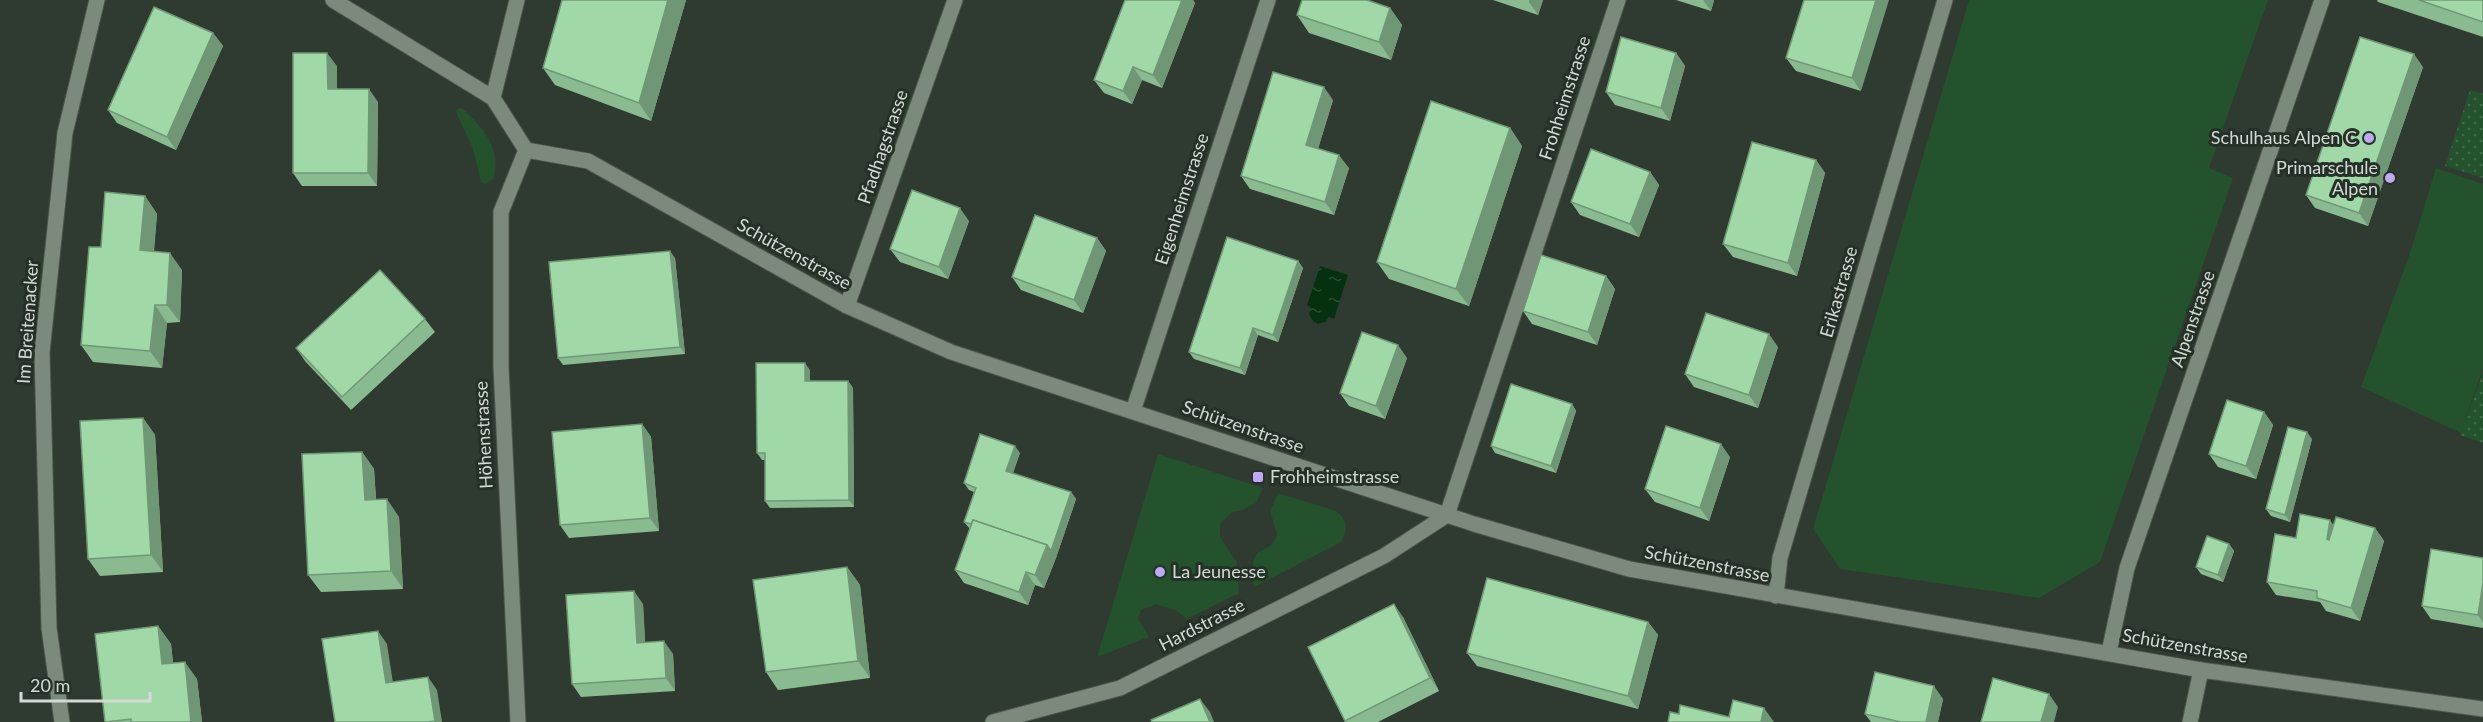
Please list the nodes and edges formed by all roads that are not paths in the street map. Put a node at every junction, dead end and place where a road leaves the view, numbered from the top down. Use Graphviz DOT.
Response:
graph roads {
  1 [pos="97,0"];
  2 [pos="333,0"];
  3 [pos="517,0"];
  4 [pos="955,0"];
  5 [pos="1268,0"];
  6 [pos="1618,0"];
  7 [pos="1945,0"];
  8 [pos="2322,0"];
  9 [pos="493,98"];
  10 [pos="526,150"];
  11 [pos="847,306"];
  12 [pos="1133,411"];
  13 [pos="1447,515"];
  14 [pos="1776,596"];
  15 [pos="2109,652"];
  16 [pos="2200,670"];
  17 [pos="2483,709"];
  18 [pos="62,722"];
  19 [pos="518,722"];
  20 [pos="993,722"];
  21 [pos="2190,722"];
  1 -- 18 [label="street, Im Breitenacker"];
  2 -- 9 [label="street"];
  3 -- 9 [label="street"];
  4 -- 11 [label="street, Pfadhagstrasse"];
  5 -- 12 [label="street, Eigenheimstrasse"];
  6 -- 13 [label="street, Frohheimstrasse"];
  7 -- 14 [label="street, Erikastrasse"];
  8 -- 15 [label="street, Alpenstrasse"];
  9 -- 10 [label="street"];
  10 -- 11 [label="street, Schützenstrasse"];
  10 -- 19 [label="street, Höhenstrasse"];
  11 -- 12 [label="street, Schützenstrasse"];
  12 -- 13 [label="street, Schützenstrasse"];
  13 -- 14 [label="street, Schützenstrasse"];
  13 -- 20 [label="street, Hardstrasse"];
  14 -- 15 [label="street, Schützenstrasse"];
  15 -- 16 [label="street, Schützenstrasse"];
  16 -- 17 [label="street, Schützenstrasse"];
  16 -- 21 [label="street"];
}
